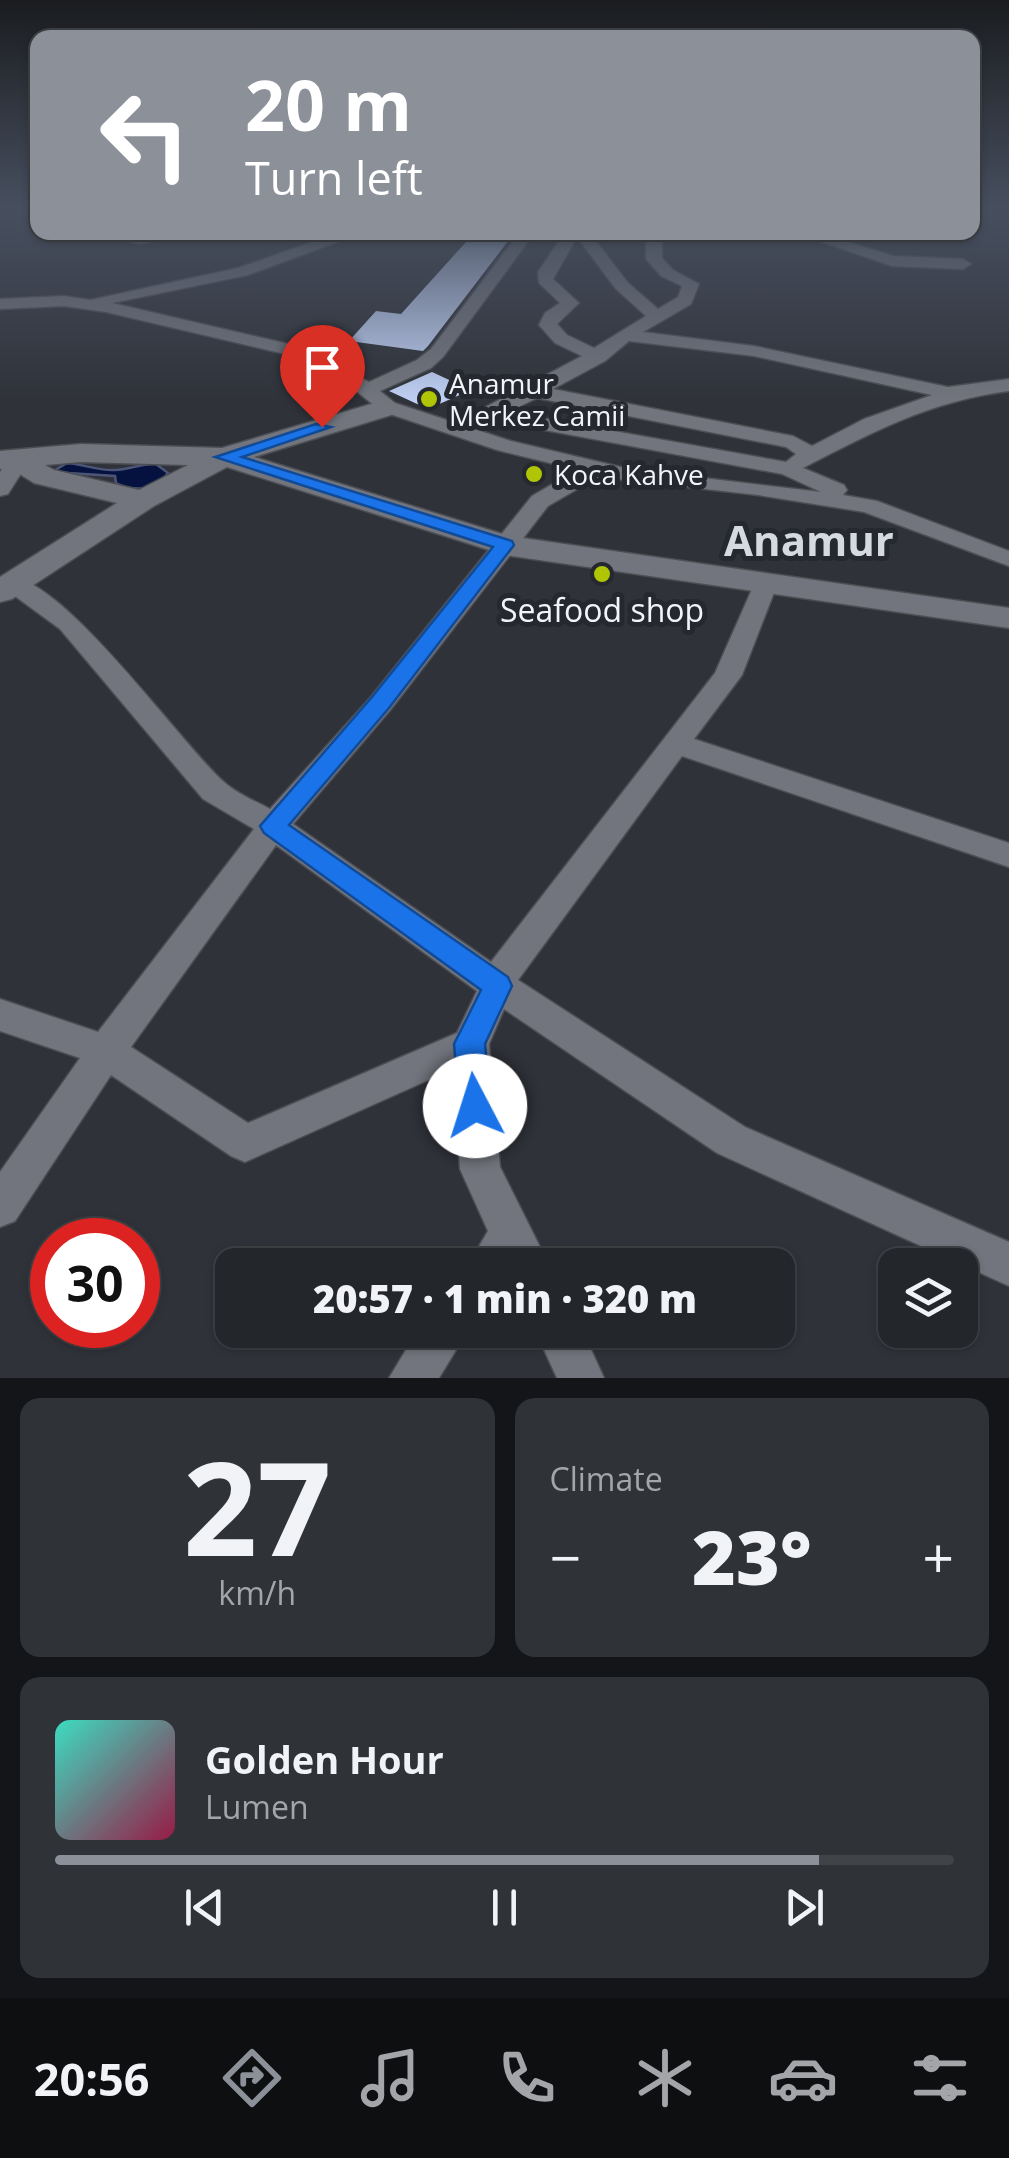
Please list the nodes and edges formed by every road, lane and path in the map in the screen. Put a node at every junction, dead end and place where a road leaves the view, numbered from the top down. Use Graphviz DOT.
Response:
graph roads {
  1 [pos="236,273"];
  2 [pos="497,273"];
  3 [pos="546,273"];
  4 [pos="612,273"];
  5 [pos="667,273"];
  6 [pos="0,304"];
  7 [pos="84,304"];
  8 [pos="656,316"];
  9 [pos="628,336"];
  10 [pos="598,357"];
  11 [pos="1009,385"];
  12 [pos="536,392"];
  13 [pos="948,393"];
  14 [pos="1009,395"];
  15 [pos="378,398"];
  16 [pos="487,414"];
  17 [pos="449,429"];
  18 [pos="808,454"];
  19 [pos="224,457"];
  20 [pos="9,460"];
  21 [pos="788,469"];
  22 [pos="629,476"];
  23 [pos="758,488"];
  24 [pos="0,489"];
  25 [pos="142,500"];
  26 [pos="870,506"];
  27 [pos="505,545"];
  28 [pos="1009,559"];
  29 [pos="764,585"];
  30 [pos="6,588"];
  31 [pos="1009,618"];
  32 [pos="677,744"];
  33 [pos="273,826"];
  34 [pos="1009,855"];
  35 [pos="498,986"];
  36 [pos="0,1015"];
  37 [pos="470,1044"];
  38 [pos="106,1051"];
  39 [pos="0,1208"];
  40 [pos="508,1248"];
  41 [pos="1009,1264"];
  42 [pos="433,1348"];
  43 [pos="567,1348"];
  44 [pos="412,1378"];
  45 [pos="582,1378"];
  1 -- 7 [label="street"];
  2 -- 15 [label="street"];
  3 -- 10 [label="street"];
  4 -- 8 [label="street"];
  5 -- 8 [label="street"];
  6 -- 7 [label="street"];
  7 -- 15 [label="street"];
  8 -- 9 [label="street"];
  9 -- 10 [label="street"];
  9 -- 13 [label="street"];
  10 -- 12 [label="street"];
  11 -- 13 [label="street"];
  12 -- 16 [label="street"];
  12 -- 18 [label="street"];
  13 -- 14 [label="street"];
  13 -- 18 [label="street"];
  15 -- 17 [label="street"];
  15 -- 19 [label="street"];
  16 -- 17 [label="street"];
  16 -- 21 [label="street"];
  17 -- 22 [label="street"];
  18 -- 21 [label="street"];
  19 -- 20 [label="street"];
  19 -- 25 [label="street"];
  19 -- 27 [label="street"];
  20 -- 24 [label="street"];
  20 -- 25 [label="street"];
  21 -- 23 [label="street"];
  21 -- 26 [label="street"];
  22 -- 23 [label="street"];
  22 -- 27 [label="street"];
  23 -- 26 [label="street"];
  25 -- 30 [label="street"];
  26 -- 28 [label="street"];
  27 -- 29 [label="street"];
  27 -- 33 [label="street"];
  29 -- 31 [label="street"];
  29 -- 32 [label="street"];
  30 -- 33 [label="street"];
  32 -- 34 [label="street"];
  32 -- 35 [label="street"];
  33 -- 35 [label="street"];
  33 -- 38 [label="street"];
  35 -- 37 [label="street"];
  35 -- 41 [label="street"];
  36 -- 38 [label="street"];
  37 -- 38 [label="street"];
  37 -- 40 [label="street"];
  38 -- 39 [label="street"];
  42 -- 44 [label="street"];
  43 -- 45 [label="street"];
}
